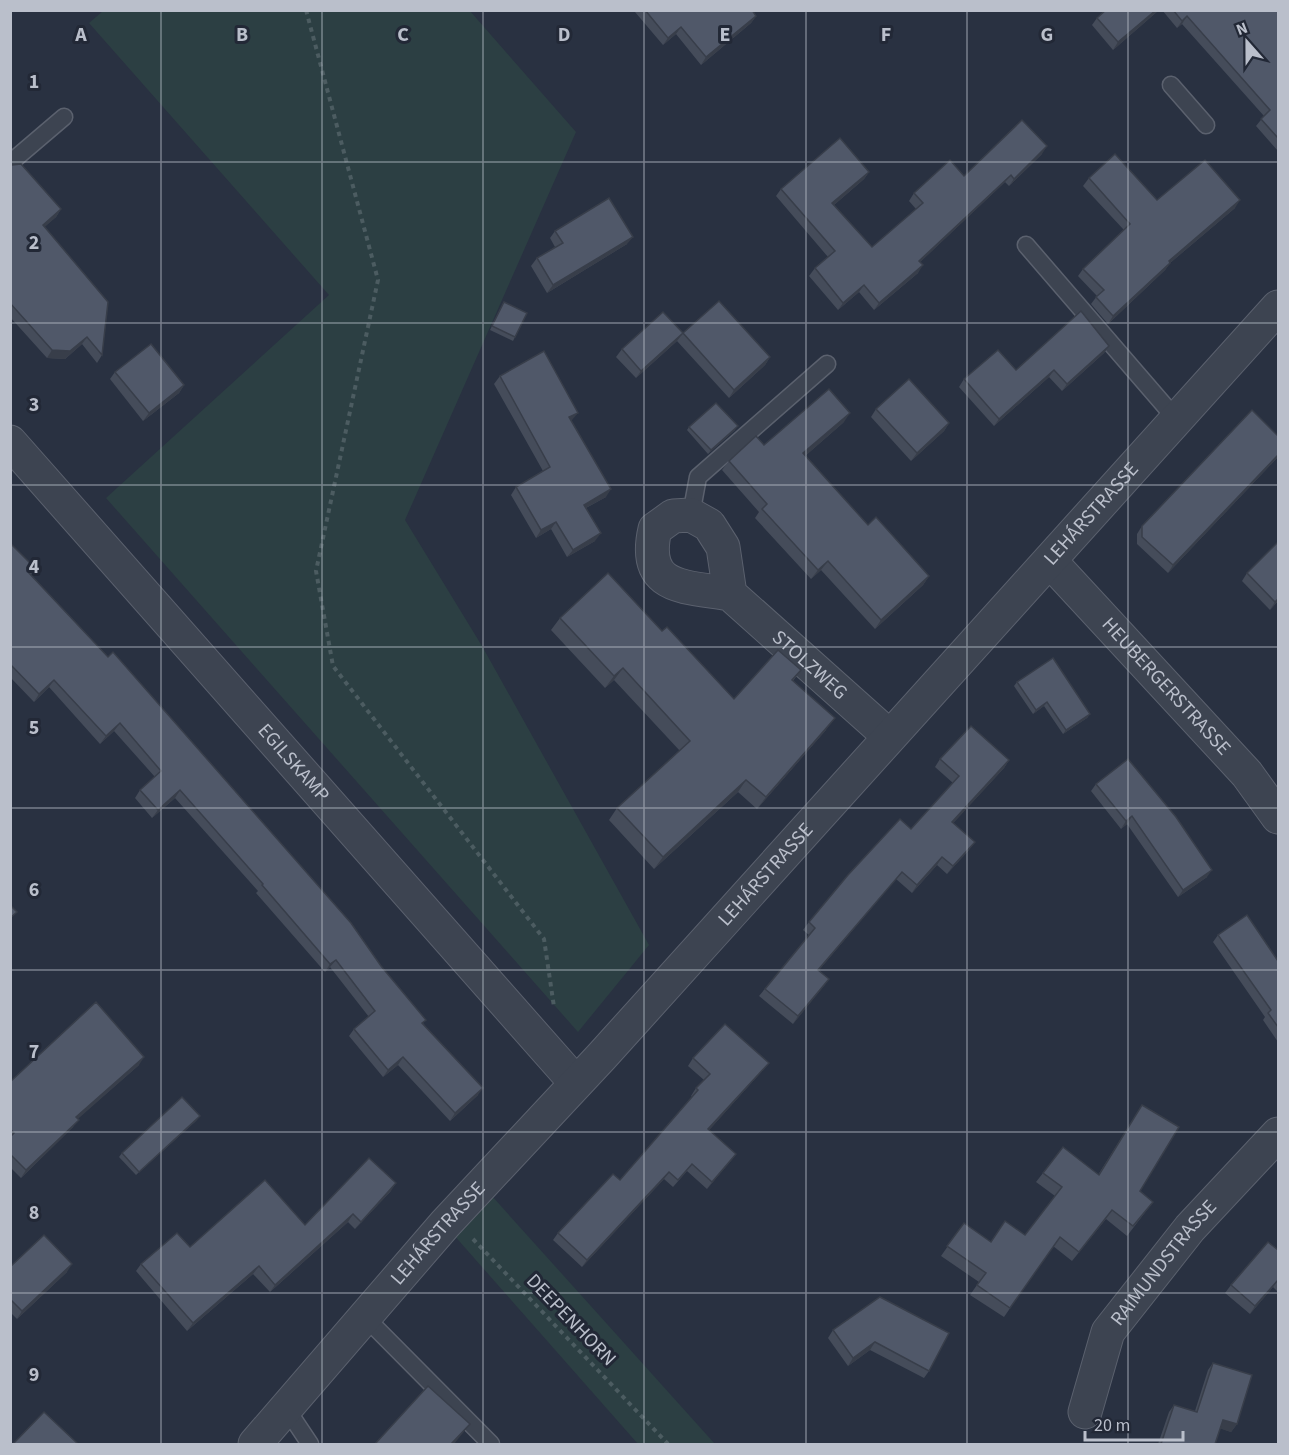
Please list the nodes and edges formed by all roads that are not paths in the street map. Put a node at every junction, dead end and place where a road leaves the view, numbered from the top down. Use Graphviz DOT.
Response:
graph roads {
  1 [pos="1171,86"];
  2 [pos="64,117"];
  3 [pos="1206,124"];
  4 [pos="10,163"];
  5 [pos="1026,246"];
  6 [pos="1278,307"];
  7 [pos="827,364"];
  8 [pos="1177,420"];
  9 [pos="12,445"];
  10 [pos="692,515"];
  11 [pos="1050,561"];
  12 [pos="730,594"];
  13 [pos="889,736"];
  14 [pos="1278,817"];
  15 [pos="576,1083"];
  16 [pos="1278,1134"];
  17 [pos="365,1317"];
  18 [pos="286,1408"];
  19 [pos="1085,1412"];
  20 [pos="255,1444"];
  21 [pos="310,1444"];
  22 [pos="491,1444"];
  1 -- 3 [label="lane"];
  2 -- 4 [label="lane"];
  5 -- 8 [label="lane"];
  6 -- 8 [label="street, LEHÁRSTRASSE"];
  7 -- 10 [label="lane"];
  8 -- 11 [label="street, LEHÁRSTRASSE"];
  9 -- 15 [label="street, EGILSKAMP"];
  10 -- 12 [label="street"];
  10 -- 12 [label="street, STOLZWEG"];
  11 -- 13 [label="street, LEHÁRSTRASSE"];
  11 -- 14 [label="street, HEUBERGERSTRASSE"];
  12 -- 13 [label="street, STOLZWEG"];
  13 -- 15 [label="street, LEHÁRSTRASSE"];
  15 -- 17 [label="street, LEHÁRSTRASSE"];
  16 -- 19 [label="street, RAIMUNDSTRASSE"];
  17 -- 18 [label="street, LEHÁRSTRASSE"];
  17 -- 22 [label="lane"];
  18 -- 20 [label="street, LEHÁRSTRASSE"];
  18 -- 21 [label="lane"];
}
